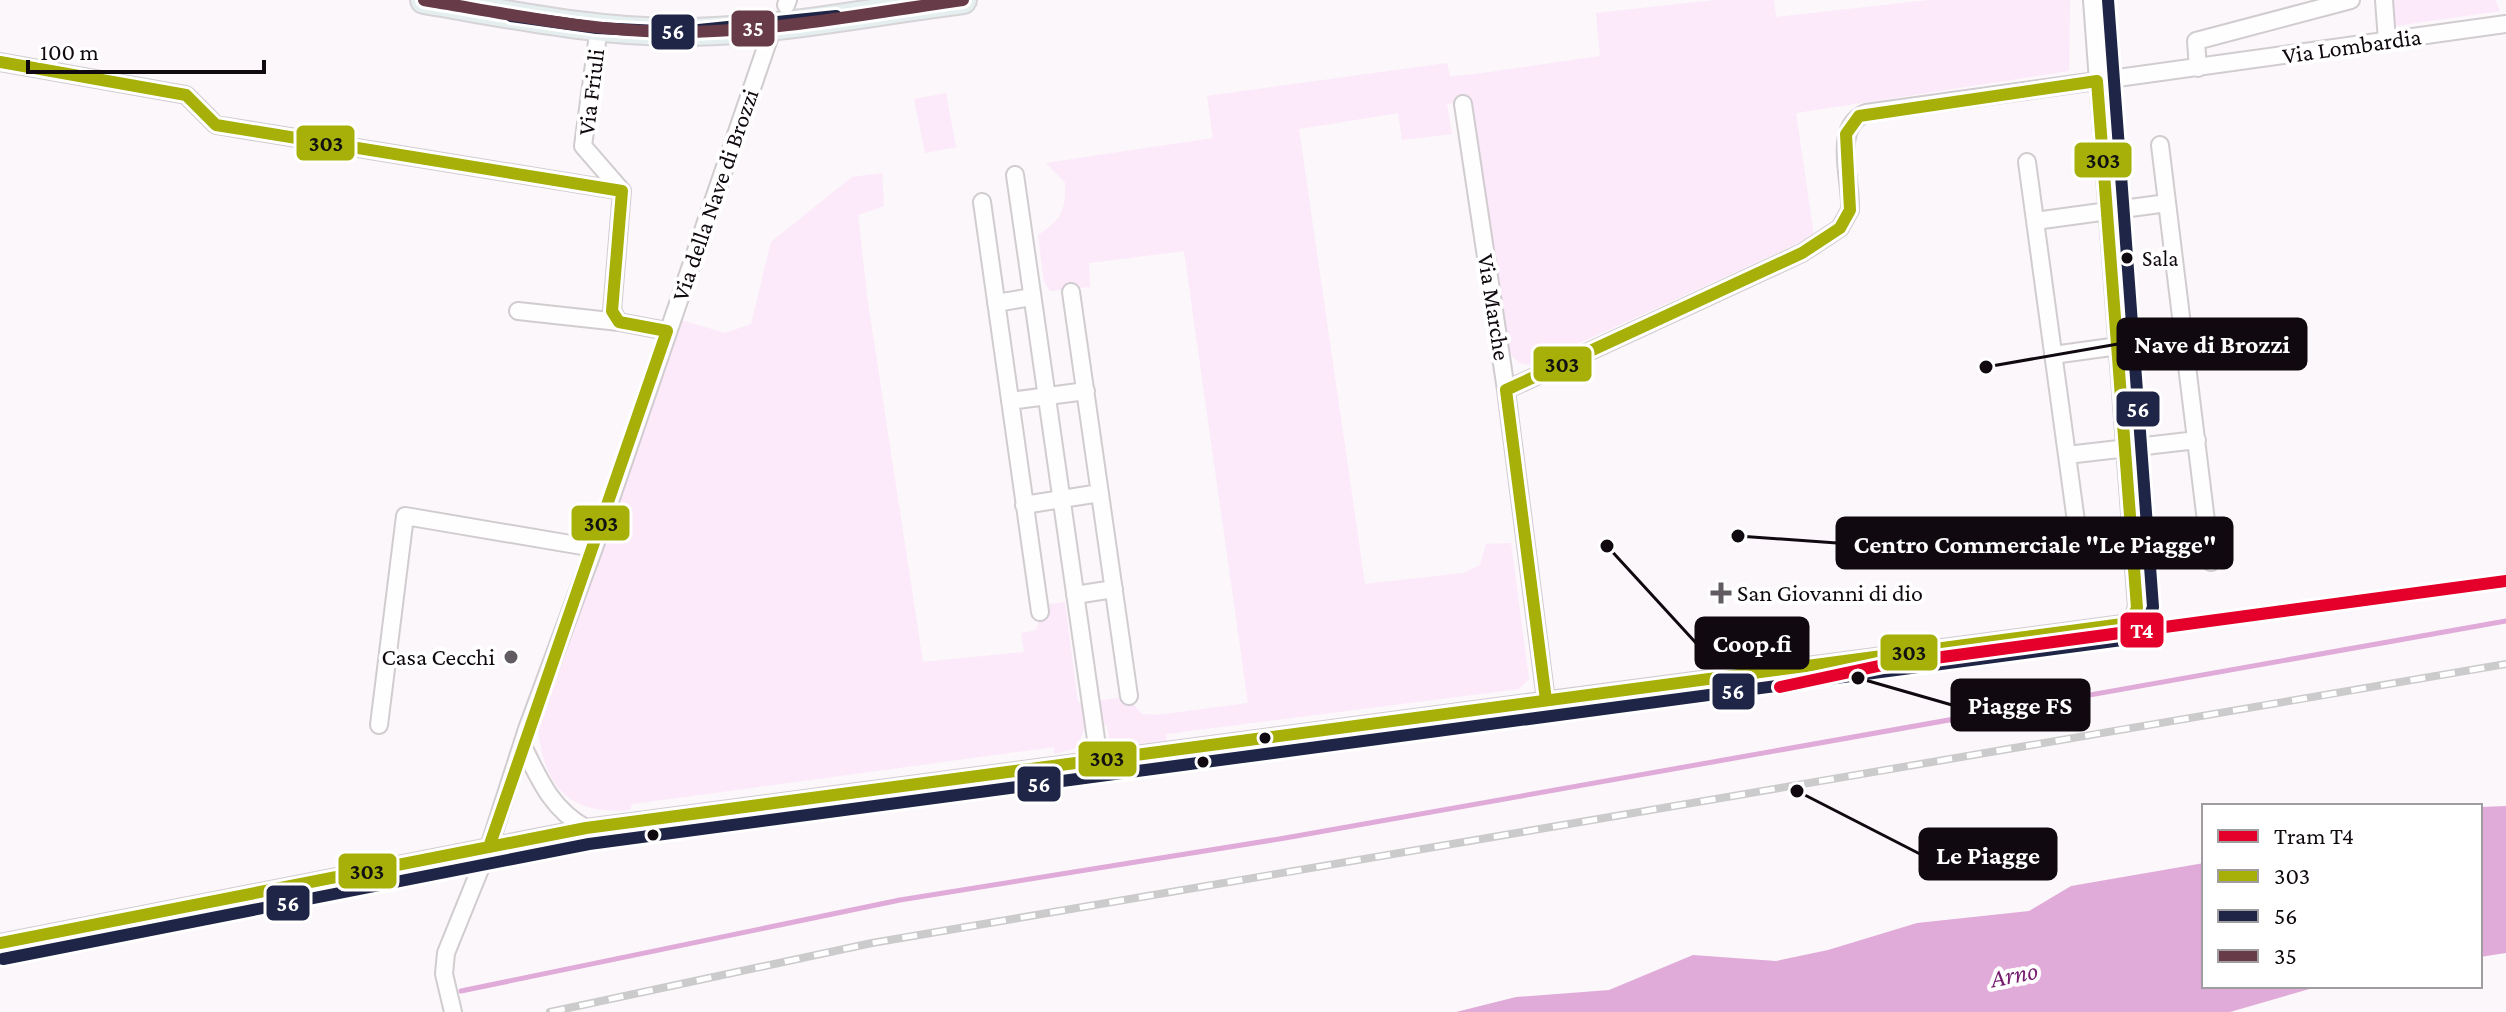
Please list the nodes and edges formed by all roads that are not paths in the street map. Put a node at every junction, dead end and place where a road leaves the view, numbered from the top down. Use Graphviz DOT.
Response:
graph roads {
  1 [pos="424,0"];
  2 [pos="513,0"];
  3 [pos="834,0"];
  4 [pos="963,0"];
  5 [pos="2092,0"];
  6 [pos="2351,0"];
  7 [pos="2384,0"];
  8 [pos="783,10"];
  9 [pos="2506,24"];
  10 [pos="599,27"];
  11 [pos="2387,41"];
  12 [pos="0,62"];
  13 [pos="2198,68"];
  14 [pos="2097,81"];
  15 [pos="1463,104"];
  16 [pos="2160,145"];
  17 [pos="2027,162"];
  18 [pos="1015,175"];
  19 [pos="622,191"];
  20 [pos="982,202"];
  21 [pos="2167,203"];
  22 [pos="2107,211"];
  23 [pos="2035,221"];
  24 [pos="1071,292"];
  25 [pos="1032,297"];
  26 [pos="996,303"];
  27 [pos="518,311"];
  28 [pos="619,322"];
  29 [pos="667,331"];
  30 [pos="2184,337"];
  31 [pos="2118,347"];
  32 [pos="2053,355"];
  33 [pos="1506,390"];
  34 [pos="1086,391"];
  35 [pos="1047,396"];
  36 [pos="1010,401"];
  37 [pos="2197,440"];
  38 [pos="2125,448"];
  39 [pos="2067,455"];
  40 [pos="1100,493"];
  41 [pos="1061,499"];
  42 [pos="1024,505"];
  43 [pos="594,548"];
  44 [pos="2081,558"];
  45 [pos="2211,562"];
  46 [pos="1114,589"];
  47 [pos="1075,595"];
  48 [pos="1040,612"];
  49 [pos="1129,696"];
  50 [pos="1546,700"];
  51 [pos="379,725"];
  52 [pos="523,746"];
  53 [pos="1099,760"];
  54 [pos="586,828"];
  55 [pos="489,847"];
  56 [pos="0,943"];
  57 [pos="452,1006"];
  1 -- 10 [label="main road"];
  2 -- 8 [label="main road"];
  3 -- 8 [label="main road"];
  4 -- 8 [label="main road"];
  5 -- 14 [label="street"];
  6 -- 13 [label="street, Via Lombardia"];
  7 -- 11 [label="street"];
  8 -- 10 [label="main road"];
  8 -- 29 [label="street, Via della Nave di Brozzi"];
  9 -- 11 [label="street, Via Lombardia"];
  10 -- 19 [label="street, Via Friuli"];
  11 -- 13 [label="street, Via Lombardia"];
  12 -- 19 [label="street"];
  13 -- 14 [label="street, Via Lombardia"];
  14 -- 22 [label="street"];
  14 -- 33 [label="street, Via Lombardia"];
  15 -- 33 [label="street, Via Marche"];
  16 -- 21 [label="street"];
  17 -- 23 [label="street"];
  18 -- 25 [label="street"];
  19 -- 28 [label="street"];
  20 -- 26 [label="street"];
  21 -- 22 [label="street"];
  21 -- 30 [label="street"];
  22 -- 23 [label="street"];
  22 -- 31 [label="street"];
  23 -- 32 [label="street"];
  24 -- 34 [label="street"];
  25 -- 26 [label="street"];
  25 -- 35 [label="street"];
  26 -- 36 [label="street"];
  27 -- 28 [label="street"];
  28 -- 29 [label="street"];
  29 -- 43 [label="street, Via della Nave di Brozzi"];
  30 -- 31 [label="street"];
  30 -- 37 [label="street"];
  31 -- 32 [label="street"];
  31 -- 38 [label="street"];
  32 -- 39 [label="street"];
  33 -- 50 [label="street, Via Marche"];
  34 -- 35 [label="street"];
  34 -- 40 [label="street"];
  35 -- 36 [label="street"];
  35 -- 41 [label="street"];
  36 -- 42 [label="street"];
  37 -- 38 [label="street"];
  37 -- 45 [label="street"];
  38 -- 39 [label="street"];
  38 -- 50 [label="street"];
  39 -- 44 [label="street"];
  40 -- 41 [label="street"];
  40 -- 46 [label="street"];
  41 -- 42 [label="street"];
  41 -- 47 [label="street"];
  42 -- 48 [label="street"];
  43 -- 51 [label="street"];
  43 -- 52 [label="street, Via della Nave di Brozzi"];
  46 -- 47 [label="street"];
  46 -- 49 [label="street"];
  47 -- 53 [label="street"];
  50 -- 53 [label="street"];
  52 -- 54 [label="street"];
  52 -- 55 [label="street, Via della Nave di Brozzi"];
  53 -- 54 [label="street"];
  54 -- 55 [label="street"];
  55 -- 56 [label="street"];
  55 -- 57 [label="street, Via della Nave di Brozzi"];
}
